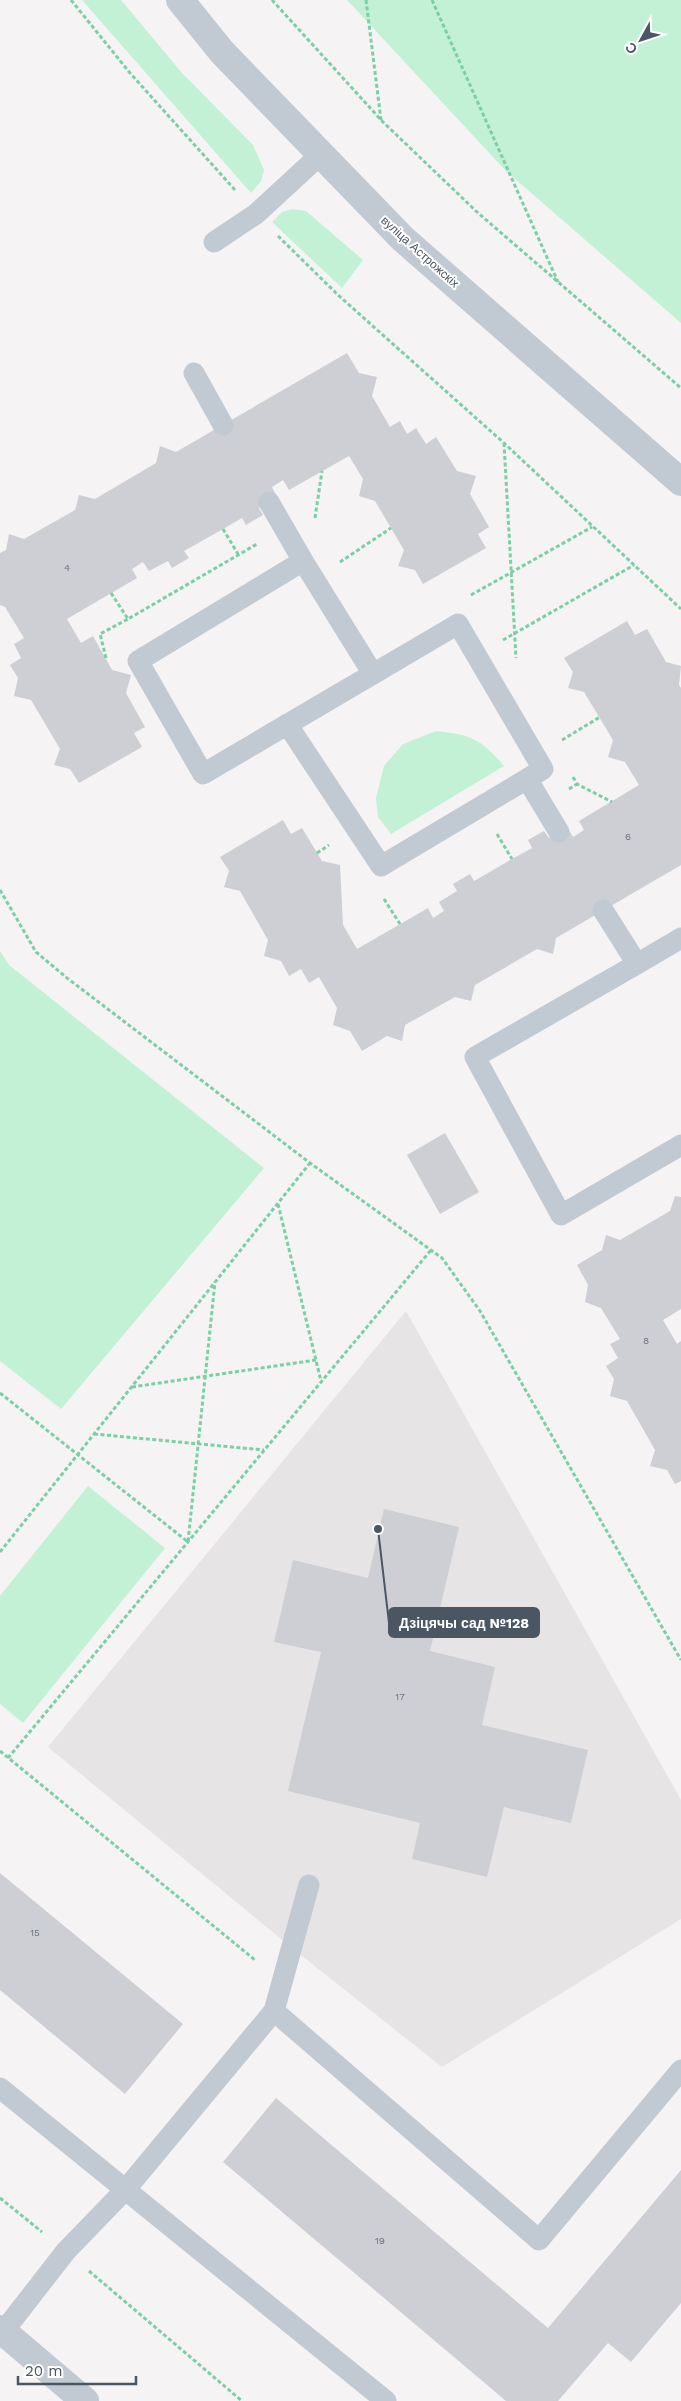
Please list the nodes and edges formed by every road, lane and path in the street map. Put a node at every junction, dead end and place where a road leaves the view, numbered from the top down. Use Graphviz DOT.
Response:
graph roads {
  1 [pos="71,0"];
  2 [pos="180,0"];
  3 [pos="272,0"];
  4 [pos="366,0"];
  5 [pos="432,0"];
  6 [pos="382,121"];
  7 [pos="320,155"];
  8 [pos="256,214"];
  9 [pos="214,242"];
  10 [pos="559,284"];
  11 [pos="194,373"];
  12 [pos="681,388"];
  13 [pos="223,425"];
  14 [pos="504,443"];
  15 [pos="322,471"];
  16 [pos="681,482"];
  17 [pos="269,502"];
  18 [pos="592,527"];
  19 [pos="223,528"];
  20 [pos="284,528"];
  21 [pos="391,528"];
  22 [pos="238,554"];
  23 [pos="336,554"];
  24 [pos="303,561"];
  25 [pos="634,565"];
  26 [pos="512,573"];
  27 [pos="111,593"];
  28 [pos="463,600"];
  29 [pos="681,610"];
  30 [pos="128,619"];
  31 [pos="515,634"];
  32 [pos="500,642"];
  33 [pos="107,661"];
  34 [pos="516,661"];
  35 [pos="373,674"];
  36 [pos="600,717"];
  37 [pos="287,724"];
  38 [pos="556,743"];
  39 [pos="573,776"];
  40 [pos="527,779"];
  41 [pos="612,802"];
  42 [pos="495,832"];
  43 [pos="559,832"];
  44 [pos="512,859"];
  45 [pos="0,890"];
  46 [pos="384,899"];
  47 [pos="604,910"];
  48 [pos="400,924"];
  49 [pos="681,938"];
  50 [pos="637,964"];
  51 [pos="681,1145"];
  52 [pos="310,1163"];
  53 [pos="278,1204"];
  54 [pos="431,1250"];
  55 [pos="215,1282"];
  56 [pos="316,1360"];
  57 [pos="205,1376"];
  58 [pos="321,1382"];
  59 [pos="132,1387"];
  60 [pos="0,1393"];
  61 [pos="94,1434"];
  62 [pos="198,1444"];
  63 [pos="265,1450"];
  64 [pos="77,1455"];
  65 [pos="188,1542"];
  66 [pos="0,1552"];
  67 [pos="681,1660"];
  68 [pos="0,1752"];
  69 [pos="8,1758"];
  70 [pos="309,1885"];
  71 [pos="282,1983"];
  72 [pos="274,2011"];
  73 [pos="681,2070"];
  74 [pos="0,2088"];
  75 [pos="126,2188"];
  76 [pos="0,2198"];
  77 [pos="66,2251"];
  78 [pos="2,2331"];
  79 [pos="84,2401"];
  80 [pos="242,2401"];
  81 [pos="386,2401"];
  1 -- 8 [label="path"];
  2 -- 7 [label="street, вуліца Астрожскіх"];
  3 -- 6 [label="path"];
  4 -- 6 [label="path"];
  5 -- 10 [label="path"];
  6 -- 10 [label="path"];
  7 -- 8 [label="lane"];
  7 -- 16 [label="street, вуліца Астрожскіх"];
  8 -- 9 [label="lane"];
  8 -- 14 [label="path"];
  10 -- 12 [label="path"];
  11 -- 13 [label="lane"];
  14 -- 18 [label="path"];
  14 -- 26 [label="path"];
  15 -- 20 [label="path"];
  17 -- 20 [label="lane"];
  18 -- 25 [label="path"];
  18 -- 26 [label="path"];
  19 -- 22 [label="path"];
  20 -- 22 [label="path"];
  20 -- 24 [label="lane"];
  21 -- 23 [label="path"];
  22 -- 30 [label="path"];
  24 -- 35 [label="lane"];
  24 -- 37 [label="lane"];
  25 -- 29 [label="path"];
  25 -- 31 [label="path"];
  26 -- 28 [label="path"];
  26 -- 31 [label="path"];
  27 -- 30 [label="path"];
  30 -- 33 [label="path"];
  31 -- 32 [label="path"];
  31 -- 34 [label="path"];
  35 -- 37 [label="lane"];
  35 -- 40 [label="lane"];
  36 -- 38 [label="path"];
  37 -- 40 [label="lane"];
  39 -- 41 [label="path"];
  40 -- 43 [label="lane"];
  42 -- 44 [label="path"];
  45 -- 52 [label="path"];
  46 -- 48 [label="path"];
  47 -- 50 [label="lane"];
  49 -- 50 [label="lane"];
  50 -- 51 [label="lane"];
  52 -- 53 [label="path"];
  52 -- 54 [label="path"];
  53 -- 55 [label="path"];
  53 -- 56 [label="path"];
  54 -- 58 [label="path"];
  54 -- 67 [label="path"];
  55 -- 57 [label="path"];
  55 -- 59 [label="path"];
  56 -- 57 [label="path"];
  56 -- 58 [label="path"];
  57 -- 59 [label="path"];
  57 -- 62 [label="path"];
  58 -- 63 [label="path"];
  59 -- 61 [label="path"];
  60 -- 64 [label="path"];
  61 -- 62 [label="path"];
  61 -- 64 [label="path"];
  62 -- 63 [label="path"];
  62 -- 65 [label="path"];
  63 -- 65 [label="path"];
  64 -- 65 [label="path"];
  64 -- 66 [label="path"];
  65 -- 69 [label="path"];
  68 -- 69 [label="path"];
  69 -- 71 [label="path"];
  70 -- 71 [label="lane"];
  71 -- 72 [label="lane"];
  72 -- 73 [label="lane"];
  72 -- 75 [label="lane"];
  74 -- 75 [label="lane"];
  75 -- 77 [label="lane"];
  75 -- 81 [label="lane"];
  76 -- 77 [label="path"];
  77 -- 78 [label="lane"];
  77 -- 80 [label="path"];
  78 -- 79 [label="street"];
}
